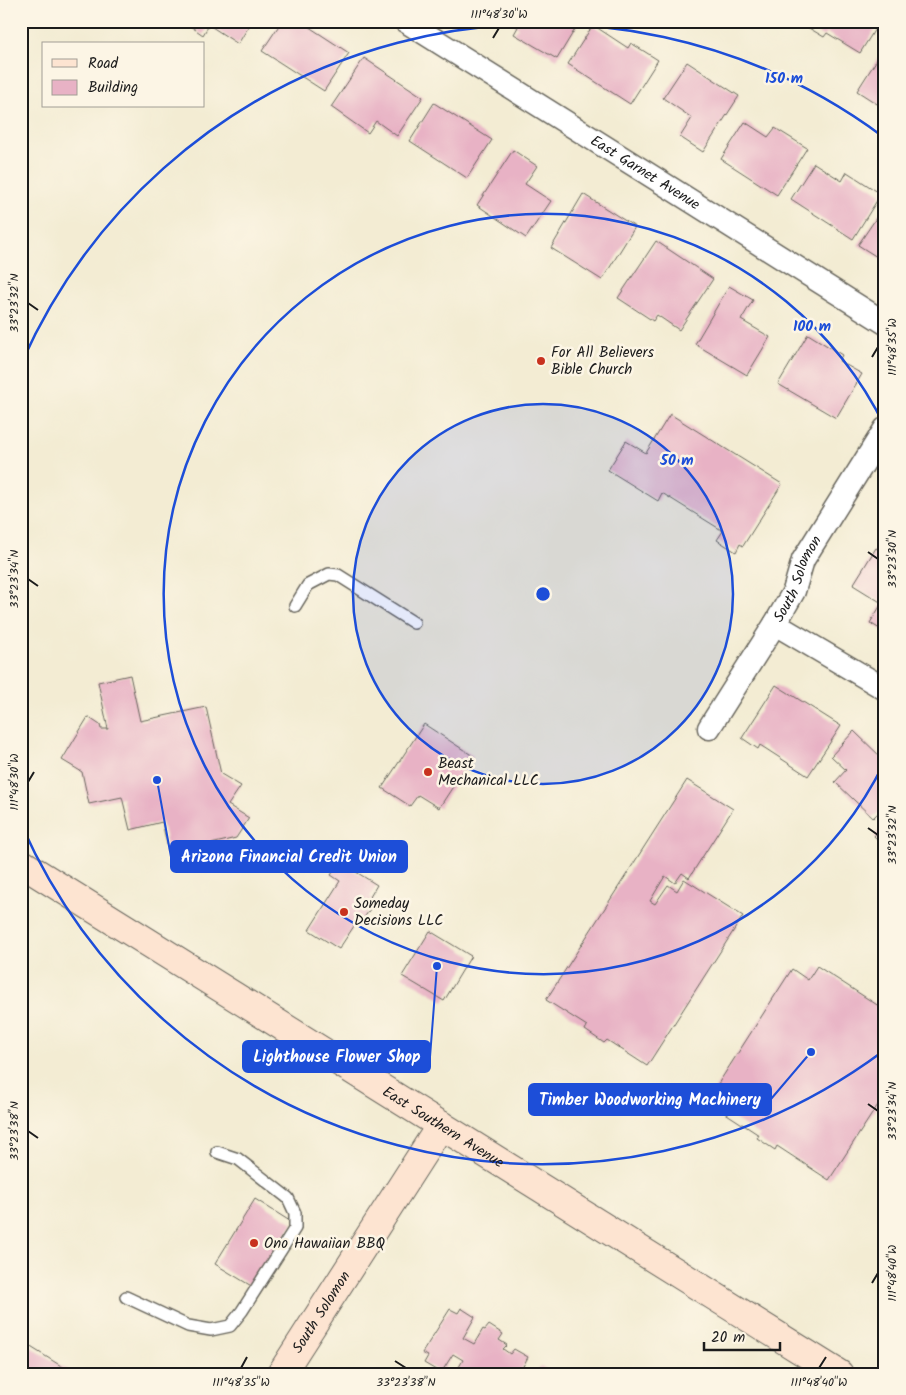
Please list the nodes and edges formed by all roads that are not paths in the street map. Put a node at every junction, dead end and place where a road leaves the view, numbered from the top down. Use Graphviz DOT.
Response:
graph roads {
  1 [pos="405,21"];
  2 [pos="885,322"];
  3 [pos="885,429"];
  4 [pos="295,606"];
  5 [pos="414,623"];
  6 [pos="775,624"];
  7 [pos="885,689"];
  8 [pos="709,728"];
  9 [pos="21,862"];
  10 [pos="441,1125"];
  11 [pos="217,1152"];
  12 [pos="126,1297"];
  13 [pos="282,1374"];
  14 [pos="839,1374"];
  1 -- 2 [label="street, East Garnet Avenue"];
  3 -- 6 [label="street, South Solomon"];
  4 -- 5 [label="lane"];
  6 -- 7 [label="street"];
  6 -- 8 [label="street, South Solomon"];
  9 -- 10 [label="main road, East Southern Avenue"];
  10 -- 13 [label="main road, South Solomon"];
  10 -- 14 [label="main road, East Southern Avenue"];
  11 -- 12 [label="lane"];
}
